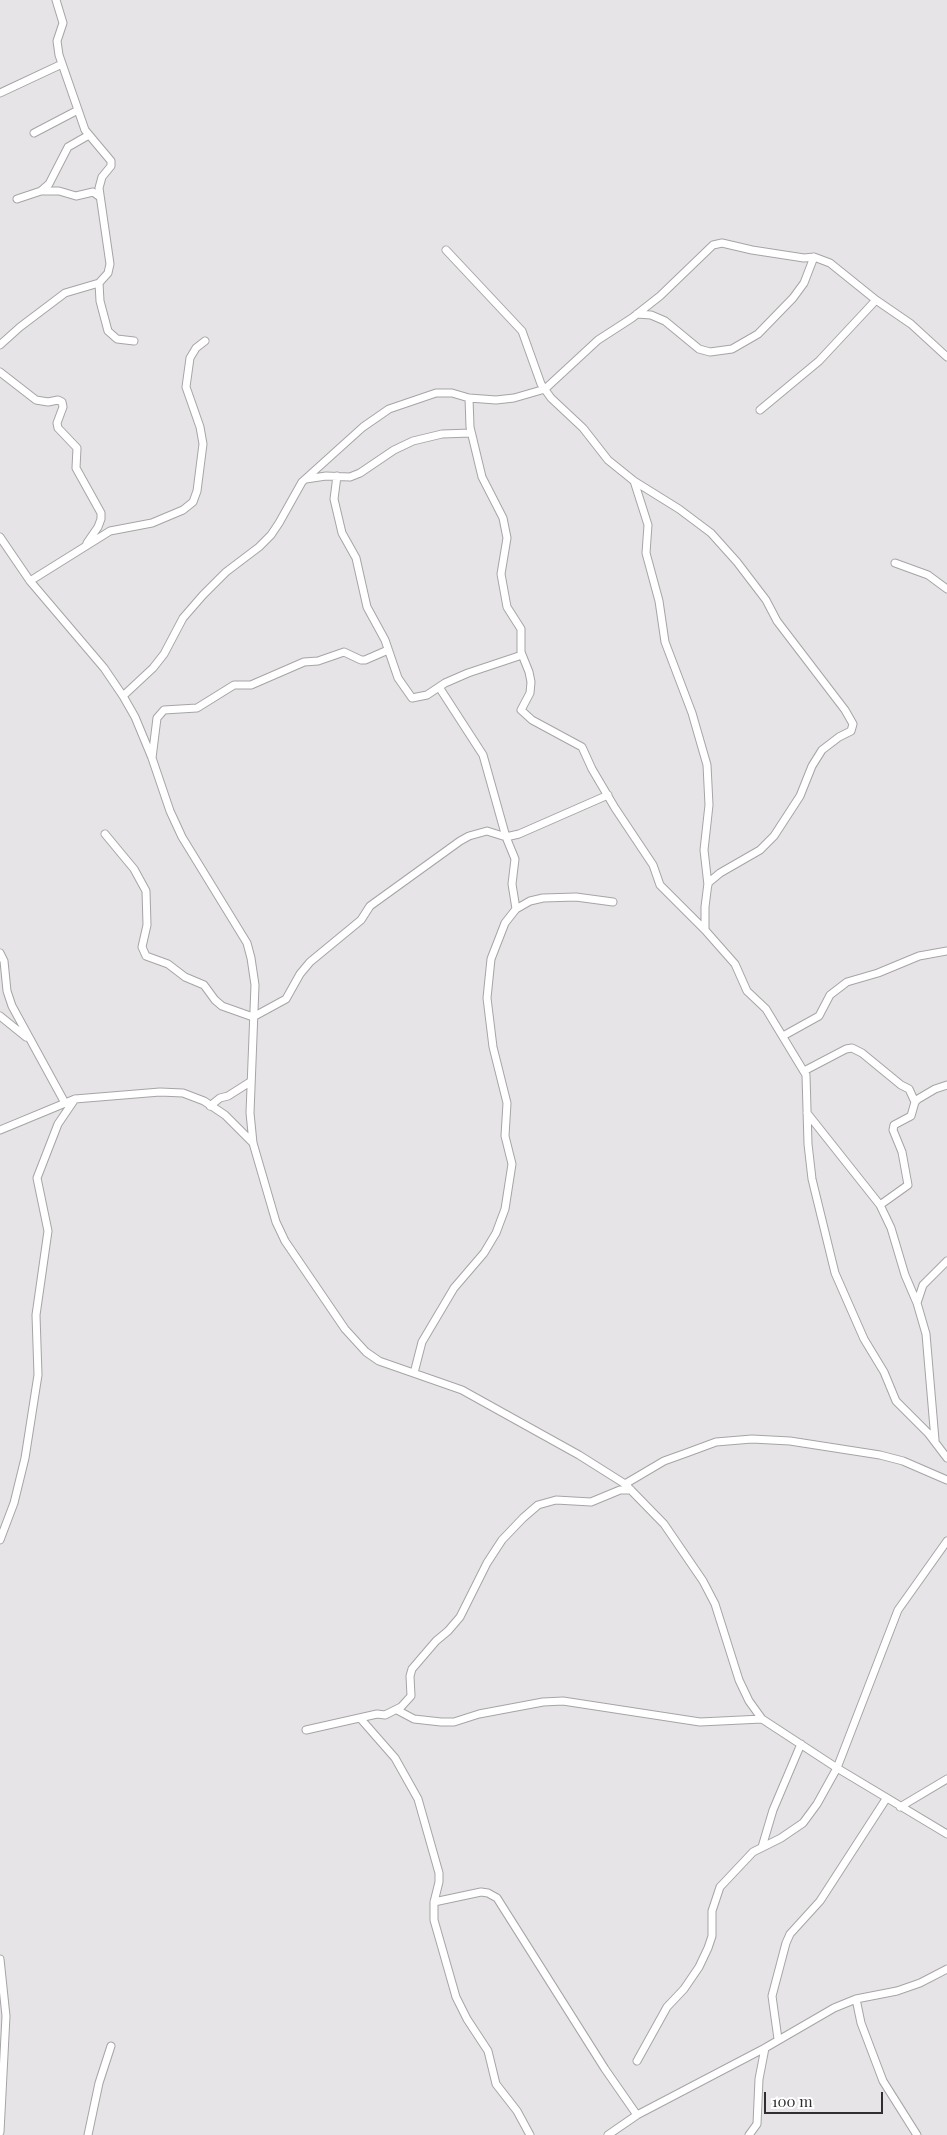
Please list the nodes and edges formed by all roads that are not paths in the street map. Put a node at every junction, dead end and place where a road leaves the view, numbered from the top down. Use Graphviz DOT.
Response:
graph roads {
  1 [pos="56,0"];
  2 [pos="62,64"];
  3 [pos="0,93"];
  4 [pos="78,110"];
  5 [pos="34,133"];
  6 [pos="89,135"];
  7 [pos="41,191"];
  8 [pos="100,197"];
  9 [pos="18,199"];
  10 [pos="446,250"];
  11 [pos="814,257"];
  12 [pos="99,283"];
  13 [pos="876,300"];
  14 [pos="637,314"];
  15 [pos="134,341"];
  16 [pos="205,341"];
  17 [pos="0,345"];
  18 [pos="947,357"];
  19 [pos="0,372"];
  20 [pos="544,389"];
  21 [pos="469,398"];
  22 [pos="760,410"];
  23 [pos="471,433"];
  24 [pos="337,476"];
  25 [pos="306,479"];
  26 [pos="634,481"];
  27 [pos="0,537"];
  28 [pos="86,545"];
  29 [pos="895,563"];
  30 [pos="30,581"];
  31 [pos="947,589"];
  32 [pos="388,650"];
  33 [pos="522,655"];
  34 [pos="438,687"];
  35 [pos="124,696"];
  36 [pos="152,758"];
  37 [pos="608,795"];
  38 [pos="105,834"];
  39 [pos="506,837"];
  40 [pos="708,885"];
  41 [pos="613,902"];
  42 [pos="516,909"];
  43 [pos="705,930"];
  44 [pos="947,951"];
  45 [pos="0,953"];
  46 [pos="0,1016"];
  47 [pos="253,1017"];
  48 [pos="783,1036"];
  49 [pos="31,1040"];
  50 [pos="804,1071"];
  51 [pos="250,1082"];
  52 [pos="947,1085"];
  53 [pos="74,1099"];
  54 [pos="915,1102"];
  55 [pos="66,1103"];
  56 [pos="210,1106"];
  57 [pos="807,1112"];
  58 [pos="0,1130"];
  59 [pos="253,1143"];
  60 [pos="880,1205"];
  61 [pos="947,1261"];
  62 [pos="923,1285"];
  63 [pos="910,1288"];
  64 [pos="917,1303"];
  65 [pos="414,1373"];
  66 [pos="935,1441"];
  67 [pos="947,1458"];
  68 [pos="947,1480"];
  69 [pos="625,1484"];
  70 [pos="632,1490"];
  71 [pos="0,1540"];
  72 [pos="947,1540"];
  73 [pos="397,1710"];
  74 [pos="360,1718"];
  75 [pos="762,1719"];
  76 [pos="306,1730"];
  77 [pos="801,1744"];
  78 [pos="836,1768"];
  79 [pos="947,1779"];
  80 [pos="886,1799"];
  81 [pos="900,1807"];
  82 [pos="947,1834"];
  83 [pos="762,1847"];
  84 [pos="434,1902"];
  85 [pos="0,1959"];
  86 [pos="947,1969"];
  87 [pos="1,1977"];
  88 [pos="856,1999"];
  89 [pos="778,2039"];
  90 [pos="111,2046"];
  91 [pos="765,2048"];
  92 [pos="637,2061"];
  93 [pos="637,2115"];
  94 [pos="0,2132"];
  95 [pos="88,2135"];
  96 [pos="530,2135"];
  97 [pos="608,2135"];
  98 [pos="749,2135"];
  99 [pos="917,2135"];
  1 -- 2 [label="street"];
  2 -- 3 [label="street"];
  2 -- 4 [label="street"];
  4 -- 5 [label="street"];
  4 -- 6 [label="street"];
  6 -- 7 [label="street"];
  6 -- 8 [label="street"];
  7 -- 8 [label="street"];
  7 -- 9 [label="street"];
  8 -- 12 [label="street"];
  10 -- 20 [label="street"];
  11 -- 13 [label="street"];
  11 -- 14 [label="street"];
  11 -- 14 [label="street"];
  12 -- 15 [label="street"];
  12 -- 17 [label="street"];
  13 -- 18 [label="street"];
  13 -- 22 [label="street"];
  14 -- 20 [label="street"];
  16 -- 28 [label="street"];
  19 -- 28 [label="street"];
  20 -- 21 [label="street"];
  20 -- 26 [label="street"];
  21 -- 23 [label="street"];
  21 -- 25 [label="street"];
  23 -- 24 [label="street"];
  23 -- 33 [label="street"];
  24 -- 25 [label="street"];
  24 -- 32 [label="street"];
  25 -- 35 [label="street"];
  26 -- 40 [label="street"];
  26 -- 40 [label="street"];
  27 -- 30 [label="street"];
  28 -- 30 [label="street"];
  29 -- 31 [label="street"];
  30 -- 35 [label="street"];
  32 -- 34 [label="street"];
  32 -- 36 [label="street"];
  33 -- 34 [label="street"];
  33 -- 37 [label="street"];
  34 -- 39 [label="street"];
  35 -- 36 [label="street"];
  36 -- 47 [label="street"];
  37 -- 39 [label="street"];
  37 -- 43 [label="street"];
  38 -- 47 [label="street"];
  39 -- 42 [label="street"];
  39 -- 47 [label="street"];
  40 -- 43 [label="street"];
  41 -- 42 [label="street"];
  42 -- 65 [label="street"];
  43 -- 48 [label="street"];
  44 -- 48 [label="street"];
  45 -- 49 [label="street"];
  46 -- 49 [label="street"];
  47 -- 51 [label="street"];
  48 -- 50 [label="street"];
  49 -- 55 [label="street"];
  50 -- 54 [label="street"];
  50 -- 57 [label="street"];
  51 -- 56 [label="street"];
  51 -- 59 [label="street"];
  52 -- 54 [label="street"];
  53 -- 55 [label="street"];
  53 -- 56 [label="street"];
  53 -- 71 [label="street"];
  54 -- 60 [label="street"];
  55 -- 58 [label="street"];
  56 -- 59 [label="street"];
  57 -- 60 [label="street"];
  57 -- 66 [label="street"];
  59 -- 65 [label="street"];
  60 -- 63 [label="street"];
  61 -- 62 [label="street"];
  62 -- 63 [label="street"];
  62 -- 64 [label="street"];
  63 -- 64 [label="street"];
  64 -- 66 [label="street"];
  65 -- 69 [label="street"];
  66 -- 67 [label="street"];
  68 -- 69 [label="street"];
  69 -- 70 [label="street"];
  70 -- 73 [label="street"];
  70 -- 75 [label="street"];
  72 -- 78 [label="street"];
  73 -- 74 [label="street"];
  73 -- 75 [label="street"];
  74 -- 76 [label="street"];
  74 -- 84 [label="street"];
  75 -- 77 [label="street"];
  77 -- 78 [label="street"];
  77 -- 83 [label="street"];
  78 -- 80 [label="street"];
  78 -- 83 [label="street"];
  79 -- 81 [label="street"];
  80 -- 81 [label="street"];
  80 -- 89 [label="street"];
  81 -- 82 [label="street"];
  83 -- 92 [label="street"];
  84 -- 93 [label="street"];
  84 -- 96 [label="street"];
  85 -- 87 [label="street"];
  86 -- 88 [label="street"];
  87 -- 94 [label="street"];
  88 -- 89 [label="street"];
  88 -- 99 [label="street"];
  89 -- 91 [label="street"];
  90 -- 95 [label="street"];
  91 -- 93 [label="street"];
  91 -- 98 [label="street"];
  93 -- 97 [label="street"];
}
